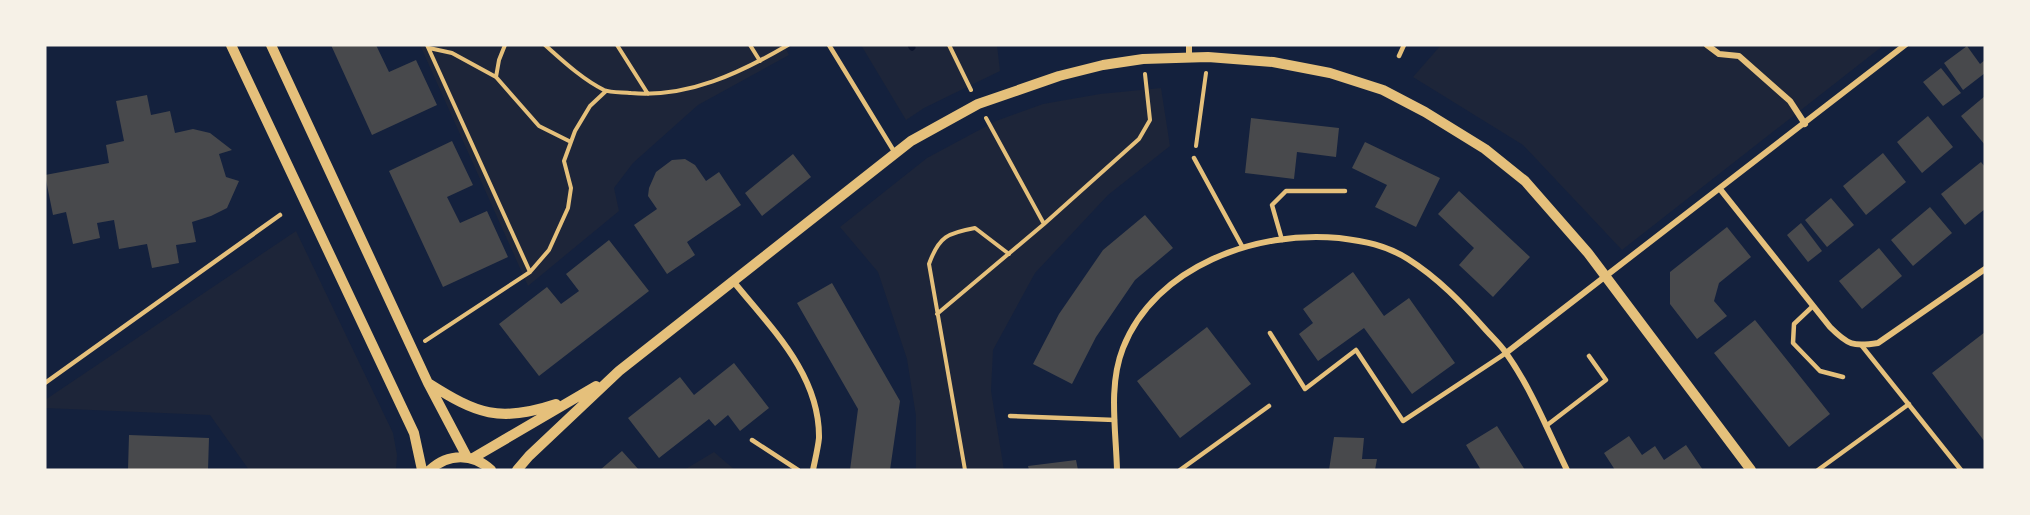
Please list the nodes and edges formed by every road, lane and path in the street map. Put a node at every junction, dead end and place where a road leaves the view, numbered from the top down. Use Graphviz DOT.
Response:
graph roads {
  1 [pos="231,45"];
  2 [pos="271,45"];
  3 [pos="505,45"];
  4 [pos="545,45"];
  5 [pos="617,45"];
  6 [pos="750,45"];
  7 [pos="788,45"];
  8 [pos="829,45"];
  9 [pos="949,45"];
  10 [pos="1190,45"];
  11 [pos="1404,45"];
  12 [pos="1707,45"];
  13 [pos="1905,45"];
  14 [pos="427,47"];
  15 [pos="1399,56"];
  16 [pos="1189,57"];
  17 [pos="1208,57"];
  18 [pos="1143,59"];
  19 [pos="760,61"];
  20 [pos="496,77"];
  21 [pos="606,91"];
  22 [pos="648,94"];
  23 [pos="978,104"];
  24 [pos="1805,124"];
  25 [pos="571,142"];
  26 [pos="895,153"];
  27 [pos="1194,158"];
  28 [pos="1720,189"];
  29 [pos="1345,191"];
  30 [pos="280,215"];
  31 [pos="1044,224"];
  32 [pos="1282,240"];
  33 [pos="1242,246"];
  34 [pos="1009,254"];
  35 [pos="1985,268"];
  36 [pos="530,272"];
  37 [pos="1606,277"];
  38 [pos="733,281"];
  39 [pos="1813,306"];
  40 [pos="937,314"];
  41 [pos="1270,333"];
  42 [pos="1862,346"];
  43 [pos="412,349"];
  44 [pos="1506,353"];
  45 [pos="1589,356"];
  46 [pos="619,371"];
  47 [pos="1843,377"];
  48 [pos="45,383"];
  49 [pos="428,383"];
  50 [pos="580,396"];
  51 [pos="1909,404"];
  52 [pos="1269,406"];
  53 [pos="1010,416"];
  54 [pos="1115,420"];
  55 [pos="1546,426"];
  56 [pos="752,440"];
  57 [pos="470,458"];
  58 [pos="422,470"];
  59 [pos="430,470"];
  60 [pos="491,470"];
  61 [pos="517,470"];
  62 [pos="798,470"];
  63 [pos="813,470"];
  64 [pos="965,470"];
  65 [pos="1117,470"];
  66 [pos="1180,470"];
  67 [pos="1567,470"];
  68 [pos="1751,470"];
  69 [pos="1818,470"];
  70 [pos="1961,470"];
  1 -- 58 [label="street"];
  2 -- 43 [label="street"];
  3 -- 20 [label="path"];
  4 -- 21 [label="path"];
  5 -- 22 [label="path"];
  6 -- 19 [label="path"];
  7 -- 19 [label="path"];
  8 -- 26 [label="lane"];
  9 -- 23 [label="path"];
  10 -- 16 [label="street"];
  11 -- 15 [label="lane"];
  12 -- 24 [label="street"];
  13 -- 24 [label="street"];
  14 -- 20 [label="path"];
  14 -- 36 [label="path"];
  16 -- 17 [label="street"];
  16 -- 18 [label="street"];
  17 -- 27 [label="path"];
  17 -- 37 [label="street"];
  18 -- 23 [label="street"];
  18 -- 31 [label="path"];
  19 -- 22 [label="path"];
  20 -- 25 [label="path"];
  21 -- 22 [label="path"];
  21 -- 25 [label="path"];
  23 -- 26 [label="street"];
  23 -- 31 [label="path"];
  24 -- 28 [label="street"];
  25 -- 36 [label="path"];
  26 -- 38 [label="street"];
  27 -- 33 [label="lane"];
  28 -- 37 [label="street"];
  28 -- 39 [label="street"];
  29 -- 32 [label="lane"];
  30 -- 48 [label="lane"];
  31 -- 34 [label="path"];
  32 -- 33 [label="street"];
  32 -- 44 [label="street"];
  33 -- 54 [label="street"];
  34 -- 40 [label="path"];
  34 -- 40 [label="path"];
  35 -- 42 [label="street"];
  36 -- 43 [label="path"];
  37 -- 44 [label="street"];
  37 -- 68 [label="street"];
  38 -- 46 [label="street"];
  38 -- 63 [label="street"];
  39 -- 42 [label="street"];
  39 -- 47 [label="lane"];
  40 -- 64 [label="path"];
  41 -- 44 [label="lane"];
  42 -- 51 [label="lane"];
  43 -- 49 [label="street"];
  44 -- 55 [label="street"];
  45 -- 55 [label="lane"];
  46 -- 50 [label="street"];
  46 -- 61 [label="street"];
  49 -- 50 [label="street"];
  49 -- 57 [label="street"];
  50 -- 57 [label="street"];
  51 -- 69 [label="lane"];
  51 -- 70 [label="lane"];
  52 -- 66 [label="lane"];
  53 -- 54 [label="lane"];
  54 -- 65 [label="street"];
  55 -- 67 [label="street"];
  56 -- 62 [label="lane"];
  57 -- 59 [label="street"];
  57 -- 60 [label="street"];
}
